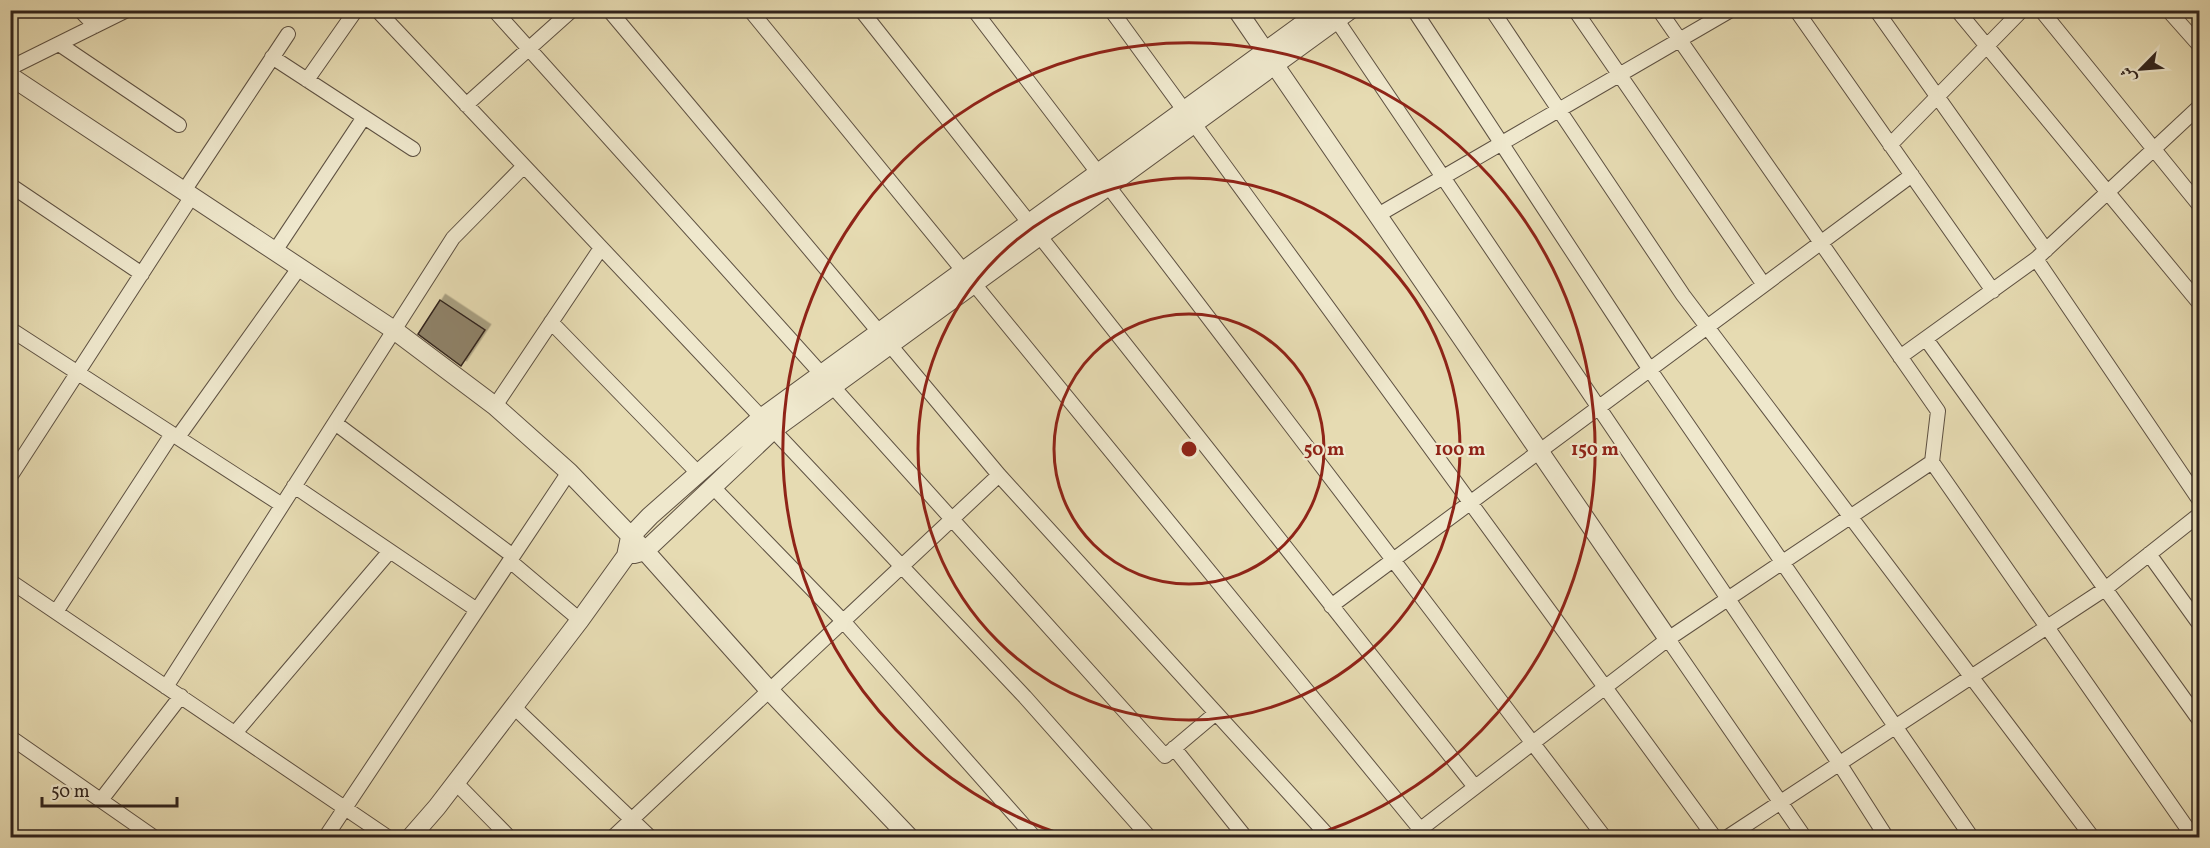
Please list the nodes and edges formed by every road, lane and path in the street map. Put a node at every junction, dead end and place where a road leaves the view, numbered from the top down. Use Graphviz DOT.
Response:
graph roads {
  1 [pos="80,10"];
  2 [pos="127,10"];
  3 [pos="356,10"];
  4 [pos="377,10"];
  5 [pos="494,10"];
  6 [pos="572,10"];
  7 [pos="609,10"];
  8 [pos="750,10"];
  9 [pos="861,10"];
  10 [pos="974,10"];
  11 [pos="1111,10"];
  12 [pos="1237,10"];
  13 [pos="1414,10"];
  14 [pos="1492,10"];
  15 [pos="1575,10"];
  16 [pos="1659,10"];
  17 [pos="1731,10"];
  18 [pos="1796,10"];
  19 [pos="1876,10"];
  20 [pos="1957,10"];
  21 [pos="2022,10"];
  22 [pos="2041,10"];
  23 [pos="2168,10"];
  24 [pos="1335,13"];
  25 [pos="95,26"];
  26 [pos="288,34"];
  27 [pos="1680,40"];
  28 [pos="59,44"];
  29 [pos="2199,46"];
  30 [pos="1987,47"];
  31 [pos="529,49"];
  32 [pos="272,57"];
  33 [pos="1270,58"];
  34 [pos="10,68"];
  35 [pos="1619,75"];
  36 [pos="10,76"];
  37 [pos="308,80"];
  38 [pos="1937,97"];
  39 [pos="466,105"];
  40 [pos="2199,106"];
  41 [pos="1559,110"];
  42 [pos="364,117"];
  43 [pos="1189,117"];
  44 [pos="179,125"];
  45 [pos="1502,144"];
  46 [pos="1890,145"];
  47 [pos="413,149"];
  48 [pos="2154,149"];
  49 [pos="524,166"];
  50 [pos="1912,175"];
  51 [pos="1443,177"];
  52 [pos="1103,180"];
  53 [pos="10,185"];
  54 [pos="2107,192"];
  55 [pos="188,194"];
  56 [pos="2199,206"];
  57 [pos="1378,215"];
  58 [pos="1034,230"];
  59 [pos="1821,243"];
  60 [pos="601,248"];
  61 [pos="275,252"];
  62 [pos="2041,255"];
  63 [pos="299,268"];
  64 [pos="142,274"];
  65 [pos="969,277"];
  66 [pos="1764,285"];
  67 [pos="1993,291"];
  68 [pos="2199,304"];
  69 [pos="551,322"];
  70 [pos="1707,327"];
  71 [pos="10,328"];
  72 [pos="394,330"];
  73 [pos="884,339"];
  74 [pos="1926,339"];
  75 [pos="1900,357"];
  76 [pos="1650,370"];
  77 [pos="78,372"];
  78 [pos="827,380"];
  79 [pos="495,406"];
  80 [pos="1599,408"];
  81 [pos="335,423"];
  82 [pos="767,424"];
  83 [pos="175,435"];
  84 [pos="1540,452"];
  85 [pos="1932,462"];
  86 [pos="569,472"];
  87 [pos="698,473"];
  88 [pos="999,475"];
  89 [pos="10,477"];
  90 [pos="294,486"];
  91 [pos="712,486"];
  92 [pos="2199,501"];
  93 [pos="1471,502"];
  94 [pos="282,505"];
  95 [pos="2199,514"];
  96 [pos="1850,517"];
  97 [pos="952,519"];
  98 [pos="630,537"];
  99 [pos="390,551"];
  100 [pos="645,551"];
  101 [pos="2149,554"];
  102 [pos="626,556"];
  103 [pos="512,558"];
  104 [pos="1394,560"];
  105 [pos="1782,562"];
  106 [pos="902,566"];
  107 [pos="10,581"];
  108 [pos="2105,589"];
  109 [pos="1728,599"];
  110 [pos="1331,606"];
  111 [pos="477,610"];
  112 [pos="56,612"];
  113 [pos="580,620"];
  114 [pos="843,621"];
  115 [pos="2199,625"];
  116 [pos="2047,626"];
  117 [pos="1668,639"];
  118 [pos="1971,676"];
  119 [pos="166,687"];
  120 [pos="1605,687"];
  121 [pos="769,690"];
  122 [pos="181,696"];
  123 [pos="514,707"];
  124 [pos="1216,713"];
  125 [pos="2199,721"];
  126 [pos="1895,726"];
  127 [pos="235,733"];
  128 [pos="10,737"];
  129 [pos="1533,742"];
  130 [pos="1174,748"];
  131 [pos="1839,763"];
  132 [pos="456,783"];
  133 [pos="1475,787"];
  134 [pos="101,800"];
  135 [pos="1780,801"];
  136 [pos="345,808"];
  137 [pos="632,819"];
  138 [pos="1414,833"];
  139 [pos="415,836"];
  140 [pos="154,837"];
  141 [pos="325,837"];
  142 [pos="389,837"];
  143 [pos="510,837"];
  144 [pos="612,837"];
  145 [pos="651,837"];
  146 [pos="910,837"];
  147 [pos="1035,837"];
  148 [pos="1150,837"];
  149 [pos="1246,837"];
  150 [pos="1330,837"];
  151 [pos="1605,837"];
  152 [pos="1715,837"];
  153 [pos="1726,837"];
  154 [pos="1805,837"];
  155 [pos="1887,837"];
  156 [pos="1972,837"];
  157 [pos="2093,837"];
  158 [pos="2194,837"];
  1 -- 25 [label="street"];
  2 -- 25 [label="street"];
  3 -- 37 [label="street"];
  4 -- 39 [label="street"];
  5 -- 31 [label="street"];
  6 -- 31 [label="street"];
  7 -- 73 [label="street"];
  8 -- 65 [label="street"];
  9 -- 58 [label="street"];
  10 -- 52 [label="street"];
  11 -- 43 [label="street"];
  12 -- 33 [label="street"];
  13 -- 45 [label="street"];
  14 -- 41 [label="street"];
  15 -- 35 [label="street"];
  16 -- 27 [label="street"];
  17 -- 27 [label="street"];
  18 -- 46 [label="street"];
  19 -- 38 [label="street"];
  20 -- 30 [label="street"];
  21 -- 30 [label="street"];
  22 -- 48 [label="street"];
  23 -- 29 [label="street"];
  24 -- 33 [label="street"];
  24 -- 51 [label="street"];
  25 -- 28 [label="street"];
  26 -- 32 [label="street"];
  27 -- 35 [label="street"];
  27 -- 59 [label="street"];
  28 -- 34 [label="street"];
  28 -- 44 [label="street"];
  30 -- 38 [label="street"];
  30 -- 54 [label="street"];
  31 -- 39 [label="street"];
  31 -- 78 [label="street"];
  32 -- 37 [label="street"];
  32 -- 55 [label="street"];
  33 -- 43 [label="street"];
  33 -- 57 [label="street"];
  35 -- 41 [label="street"];
  35 -- 66 [label="street"];
  36 -- 55 [label="street"];
  37 -- 42 [label="street"];
  38 -- 46 [label="street"];
  38 -- 62 [label="street"];
  39 -- 49 [label="street"];
  40 -- 48 [label="street"];
  41 -- 45 [label="street"];
  41 -- 70 [label="street"];
  42 -- 47 [label="street"];
  42 -- 61 [label="street"];
  43 -- 52 [label="street"];
  43 -- 93 [label="street"];
  45 -- 51 [label="street"];
  45 -- 76 [label="street"];
  46 -- 50 [label="street"];
  48 -- 54 [label="street"];
  48 -- 56 [label="street"];
  49 -- 60 [label="street"];
  49 -- 72 [label="street"];
  50 -- 59 [label="street"];
  50 -- 67 [label="street"];
  51 -- 57 [label="street"];
  51 -- 80 [label="street"];
  52 -- 58 [label="street"];
  52 -- 104 [label="street"];
  53 -- 64 [label="street"];
  54 -- 62 [label="street"];
  54 -- 68 [label="street"];
  55 -- 61 [label="street"];
  55 -- 64 [label="street"];
  57 -- 84 [label="street"];
  58 -- 65 [label="street"];
  58 -- 110 [label="street"];
  59 -- 66 [label="street"];
  59 -- 75 [label="street"];
  60 -- 69 [label="street"];
  60 -- 82 [label="street"];
  61 -- 63 [label="street"];
  62 -- 67 [label="street"];
  62 -- 92 [label="street"];
  63 -- 72 [label="street"];
  63 -- 83 [label="street"];
  64 -- 77 [label="street"];
  65 -- 73 [label="street"];
  65 -- 138 [label="street"];
  66 -- 70 [label="street"];
  67 -- 74 [label="street"];
  69 -- 79 [label="street"];
  69 -- 87 [label="street"];
  70 -- 76 [label="street"];
  70 -- 96 [label="street"];
  71 -- 77 [label="street"];
  72 -- 79 [label="street"];
  72 -- 81 [label="street"];
  73 -- 78 [label="street"];
  73 -- 88 [label="street"];
  74 -- 75 [label="street"];
  74 -- 108 [label="street"];
  75 -- 85 [label="street"];
  76 -- 80 [label="street"];
  76 -- 105 [label="street"];
  77 -- 83 [label="street"];
  77 -- 89 [label="street"];
  78 -- 82 [label="street"];
  78 -- 97 [label="street"];
  79 -- 86 [label="street"];
  80 -- 84 [label="street"];
  80 -- 109 [label="street"];
  81 -- 90 [label="street"];
  81 -- 103 [label="street"];
  82 -- 87 [label="street"];
  82 -- 91 [label="street"];
  82 -- 106 [label="street"];
  83 -- 94 [label="street"];
  83 -- 112 [label="street"];
  84 -- 93 [label="street"];
  84 -- 117 [label="street"];
  85 -- 96 [label="street"];
  85 -- 116 [label="street"];
  86 -- 98 [label="street"];
  86 -- 103 [label="street"];
  87 -- 98 [label="street"];
  88 -- 97 [label="street"];
  88 -- 124 [label="street"];
  90 -- 94 [label="street"];
  90 -- 99 [label="street"];
  91 -- 100 [label="street"];
  91 -- 114 [label="street"];
  93 -- 104 [label="street"];
  93 -- 120 [label="street"];
  94 -- 119 [label="street"];
  95 -- 101 [label="street"];
  96 -- 105 [label="street"];
  96 -- 118 [label="street"];
  97 -- 106 [label="street"];
  97 -- 130 [label="street"];
  98 -- 100 [label="street"];
  98 -- 102 [label="street"];
  99 -- 111 [label="street"];
  99 -- 127 [label="street"];
  100 -- 102 [label="street"];
  100 -- 121 [label="street"];
  101 -- 108 [label="street"];
  101 -- 115 [label="street"];
  102 -- 113 [label="street"];
  103 -- 111 [label="street"];
  103 -- 113 [label="street"];
  104 -- 110 [label="street"];
  104 -- 129 [label="street"];
  105 -- 109 [label="street"];
  105 -- 126 [label="street"];
  106 -- 114 [label="street"];
  106 -- 148 [label="street"];
  107 -- 112 [label="street"];
  108 -- 116 [label="street"];
  108 -- 125 [label="street"];
  109 -- 117 [label="street"];
  109 -- 131 [label="street"];
  110 -- 133 [label="street"];
  111 -- 136 [label="street"];
  112 -- 119 [label="street"];
  113 -- 123 [label="street"];
  114 -- 121 [label="street"];
  114 -- 147 [label="street"];
  116 -- 118 [label="street"];
  116 -- 158 [label="street"];
  117 -- 120 [label="street"];
  117 -- 135 [label="street"];
  118 -- 126 [label="street"];
  118 -- 157 [label="street"];
  119 -- 122 [label="street"];
  120 -- 129 [label="street"];
  120 -- 152 [label="street"];
  121 -- 137 [label="street"];
  121 -- 146 [label="street"];
  122 -- 127 [label="street"];
  122 -- 134 [label="street"];
  123 -- 132 [label="street"];
  123 -- 137 [label="street"];
  124 -- 130 [label="street"];
  124 -- 150 [label="street"];
  126 -- 131 [label="street"];
  126 -- 156 [label="street"];
  127 -- 136 [label="street"];
  128 -- 134 [label="street"];
  129 -- 133 [label="street"];
  129 -- 151 [label="street"];
  130 -- 149 [label="street"];
  131 -- 135 [label="street"];
  131 -- 155 [label="street"];
  132 -- 139 [label="street"];
  132 -- 143 [label="street"];
  133 -- 138 [label="street"];
  134 -- 140 [label="street"];
  135 -- 153 [label="street"];
  135 -- 154 [label="street"];
  136 -- 141 [label="street"];
  136 -- 142 [label="street"];
  137 -- 144 [label="street"];
  137 -- 145 [label="street"];
}
